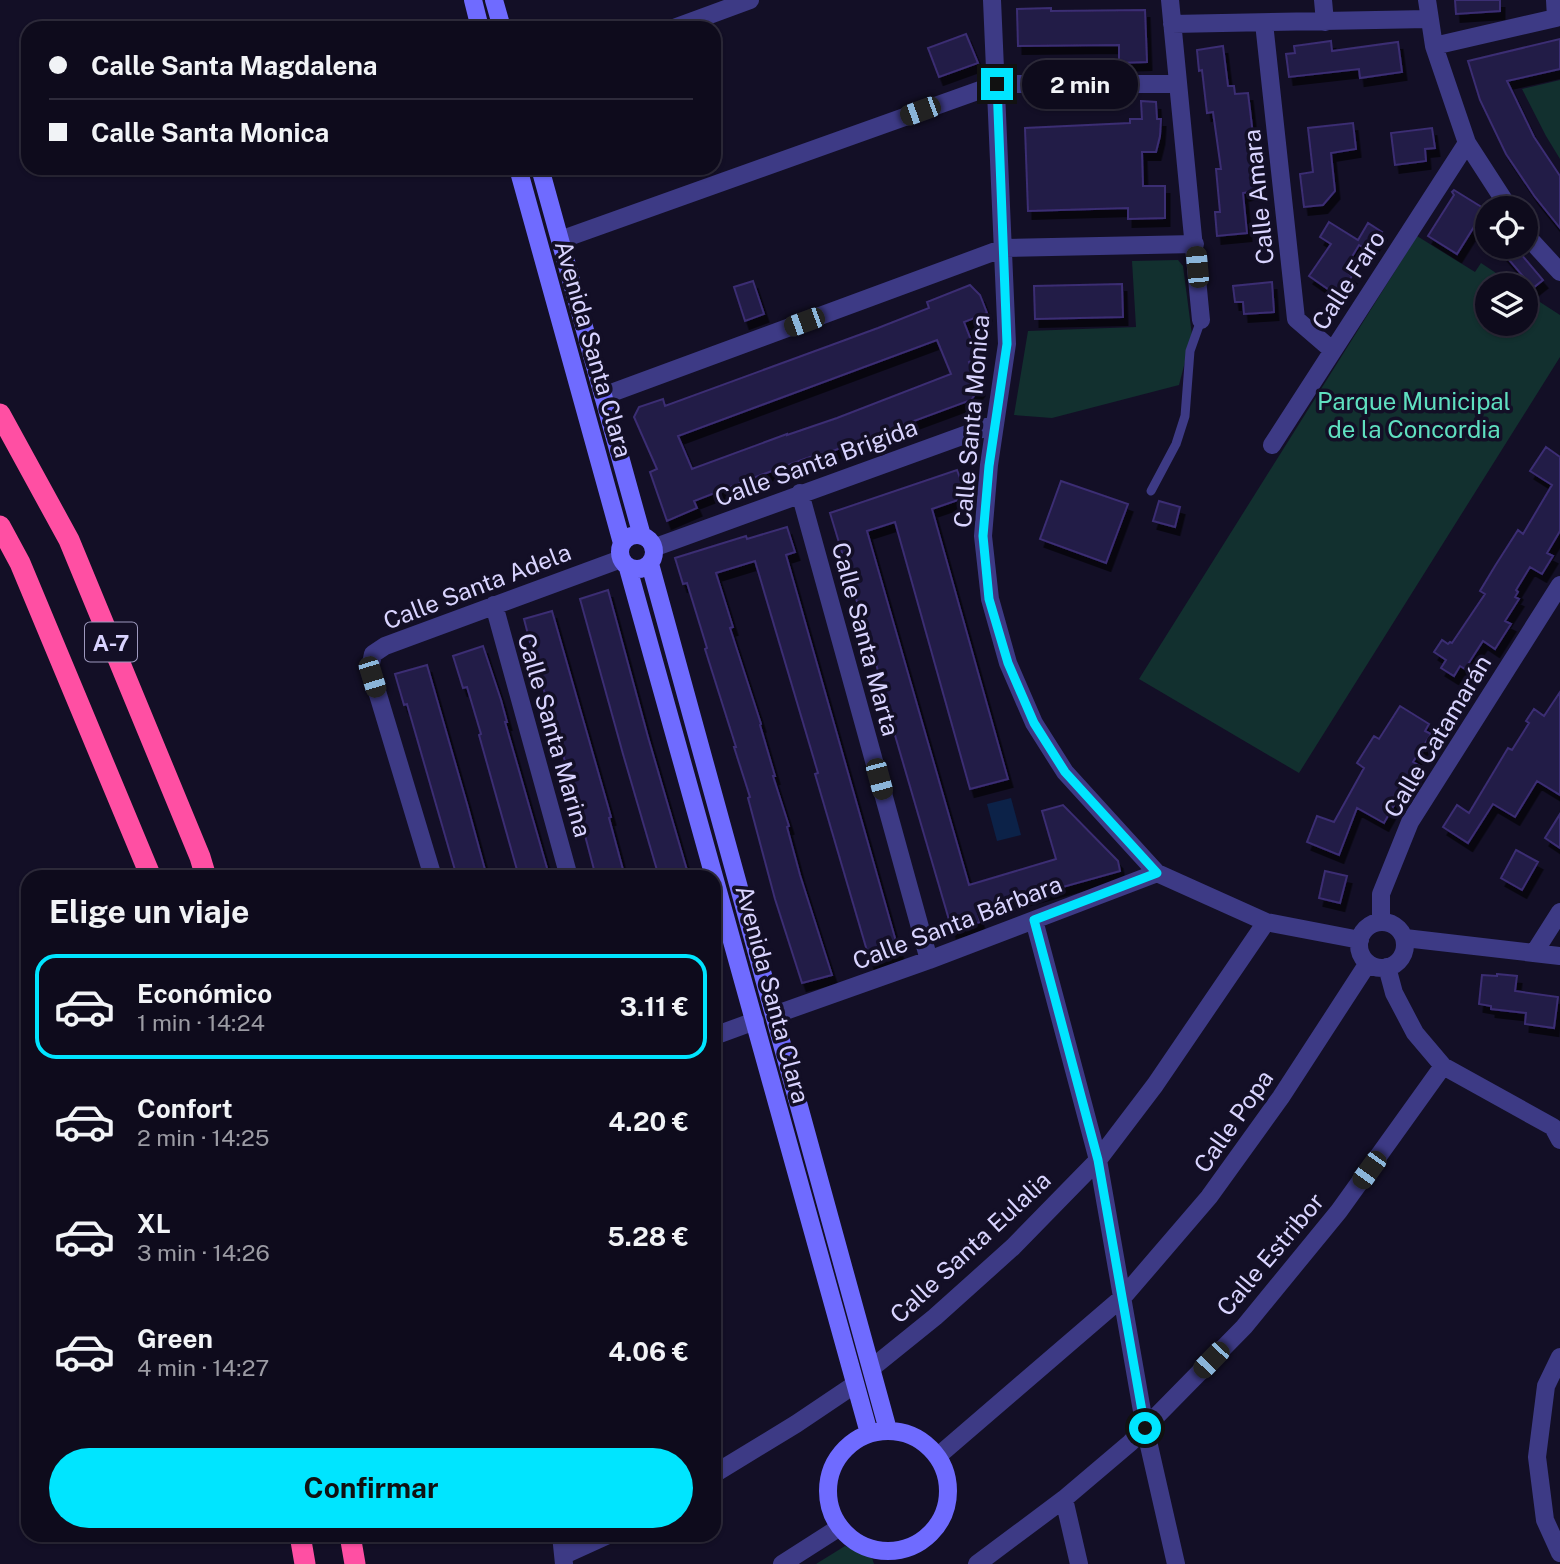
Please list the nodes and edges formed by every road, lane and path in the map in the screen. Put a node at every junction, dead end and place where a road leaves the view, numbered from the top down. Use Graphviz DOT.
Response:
graph roads {
  1 [pos="473,0"];
  2 [pos="494,0"];
  3 [pos="750,0"];
  4 [pos="992,0"];
  5 [pos="1170,0"];
  6 [pos="1323,0"];
  7 [pos="1427,0"];
  8 [pos="1555,0"];
  9 [pos="1558,18"];
  10 [pos="1428,19"];
  11 [pos="478,21"];
  12 [pos="500,21"];
  13 [pos="693,21"];
  14 [pos="1325,22"];
  15 [pos="1264,23"];
  16 [pos="1172,24"];
  17 [pos="1434,46"];
  18 [pos="997,84"];
  19 [pos="1178,84"];
  20 [pos="1467,143"];
  21 [pos="520,175"];
  22 [pos="542,175"];
  23 [pos="1501,196"];
  24 [pos="560,240"];
  25 [pos="1195,244"];
  26 [pos="1004,248"];
  27 [pos="1538,248"];
  28 [pos="1560,272"];
  29 [pos="1201,320"];
  30 [pos="1332,350"];
  31 [pos="603,396"];
  32 [pos="0,414"];
  33 [pos="995,424"];
  34 [pos="1272,445"];
  35 [pos="1151,491"];
  36 [pos="800,494"];
  37 [pos="0,526"];
  38 [pos="648,549"];
  39 [pos="624,557"];
  40 [pos="1560,585"];
  41 [pos="494,606"];
  42 [pos="148,870"];
  43 [pos="204,870"];
  44 [pos="431,870"];
  45 [pos="567,870"];
  46 [pos="712,870"];
  47 [pos="1157,873"];
  48 [pos="721,901"];
  49 [pos="1560,912"];
  50 [pos="1034,920"];
  51 [pos="1266,922"];
  52 [pos="1381,922"];
  53 [pos="1405,938"];
  54 [pos="1360,940"];
  55 [pos="1535,953"];
  56 [pos="1560,956"];
  57 [pos="929,960"];
  58 [pos="1368,963"];
  59 [pos="1387,968"];
  60 [pos="774,1016"];
  61 [pos="755,1021"];
  62 [pos="721,1033"];
  63 [pos="1443,1066"];
  64 [pos="1558,1131"];
  65 [pos="1098,1160"];
  66 [pos="1124,1296"];
  67 [pos="1560,1357"];
  68 [pos="873,1367"];
  69 [pos="854,1385"];
  70 [pos="1145,1428"];
  71 [pos="888,1430"];
  72 [pos="869,1433"];
  73 [pos="938,1456"];
  74 [pos="721,1470"];
  75 [pos="1064,1499"];
  76 [pos="840,1527"];
  77 [pos="301,1542"];
  78 [pos="352,1542"];
  79 [pos="562,1542"];
  80 [pos="596,1542"];
  81 [pos="1560,1553"];
  82 [pos="913,1555"];
  83 [pos="892,1557"];
  84 [pos="564,1560"];
  85 [pos="305,1564"];
  86 [pos="355,1564"];
  87 [pos="782,1564"];
  88 [pos="977,1564"];
  89 [pos="1079,1564"];
  90 [pos="1175,1564"];
  1 -- 11 [label="street"];
  2 -- 12 [label="street"];
  3 -- 13 [label="street"];
  4 -- 18 [label="street, Calle Santa Monica"];
  5 -- 16 [label="street"];
  6 -- 14 [label="street"];
  7 -- 10 [label="street"];
  8 -- 9 [label="street"];
  9 -- 17 [label="street"];
  10 -- 14 [label="street"];
  10 -- 17 [label="street"];
  14 -- 15 [label="street"];
  15 -- 16 [label="street"];
  15 -- 30 [label="street, Calle Amara"];
  16 -- 19 [label="street"];
  17 -- 20 [label="street"];
  18 -- 19 [label="street"];
  18 -- 24 [label="street"];
  18 -- 26 [label="street, Calle Santa Monica"];
  19 -- 25 [label="street"];
  20 -- 23 [label="street"];
  20 -- 30 [label="street, Calle Faro"];
  21 -- 39 [label="street, Avenida Santa Clara"];
  22 -- 24 [label="street, Avenida Santa Clara"];
  24 -- 31 [label="street, Avenida Santa Clara"];
  25 -- 26 [label="street"];
  25 -- 29 [label="street"];
  26 -- 31 [label="street"];
  26 -- 33 [label="street, Calle Santa Monica"];
  27 -- 28 [label="street"];
  29 -- 35 [label="lane"];
  30 -- 34 [label="street, Calle Faro"];
  31 -- 38 [label="street, Avenida Santa Clara"];
  32 -- 43 [label="highway, A-7"];
  33 -- 36 [label="street, Calle Santa Brigida"];
  33 -- 47 [label="street, Calle Santa Monica"];
  36 -- 38 [label="street, Calle Santa Brigida"];
  36 -- 57 [label="street, Calle Santa Marta"];
  37 -- 42 [label="highway, A-7"];
  38 -- 39 [label="street"];
  38 -- 39 [label="street"];
  38 -- 60 [label="street, Avenida Santa Clara"];
  39 -- 41 [label="street, Calle Santa Adela"];
  39 -- 46 [label="street, Avenida Santa Clara"];
  40 -- 52 [label="street, Calle Catamarán"];
  41 -- 44 [label="street, Calle Santa Adela"];
  41 -- 45 [label="street, Calle Santa Marina"];
  47 -- 50 [label="street, Calle Santa Bárbara"];
  47 -- 51 [label="street, Calle Santa Monica"];
  48 -- 61 [label="street, Avenida Santa Clara"];
  49 -- 55 [label="street"];
  50 -- 57 [label="street, Calle Santa Bárbara"];
  50 -- 65 [label="street"];
  51 -- 54 [label="street, Calle Santa Monica"];
  51 -- 65 [label="street, Calle Santa Eulalia"];
  52 -- 53 [label="street"];
  52 -- 54 [label="street"];
  53 -- 55 [label="street"];
  53 -- 59 [label="street"];
  54 -- 58 [label="street"];
  55 -- 56 [label="street"];
  57 -- 60 [label="street, Calle Santa Bárbara"];
  58 -- 59 [label="street"];
  58 -- 66 [label="street, Calle Popa"];
  59 -- 63 [label="street"];
  60 -- 68 [label="street, Avenida Santa Clara"];
  61 -- 62 [label="street"];
  61 -- 69 [label="street, Avenida Santa Clara"];
  63 -- 64 [label="street"];
  63 -- 70 [label="street, Calle Estribor"];
  65 -- 66 [label="street"];
  65 -- 68 [label="street, Calle Santa Eulalia"];
  66 -- 70 [label="street"];
  66 -- 73 [label="street, Calle Popa"];
  67 -- 81 [label="street"];
  68 -- 71 [label="street, Avenida Santa Clara"];
  69 -- 72 [label="street, Avenida Santa Clara"];
  69 -- 74 [label="street"];
  70 -- 75 [label="street, Calle Estribor"];
  70 -- 90 [label="street"];
  71 -- 72 [label="street"];
  71 -- 73 [label="street"];
  72 -- 76 [label="street"];
  73 -- 82 [label="street"];
  75 -- 88 [label="street, Calle Estribor"];
  75 -- 89 [label="street"];
  76 -- 83 [label="street"];
  76 -- 87 [label="street"];
  77 -- 85 [label="highway"];
  78 -- 86 [label="highway"];
  79 -- 84 [label="street"];
  80 -- 84 [label="street"];
  82 -- 83 [label="street"];
}
